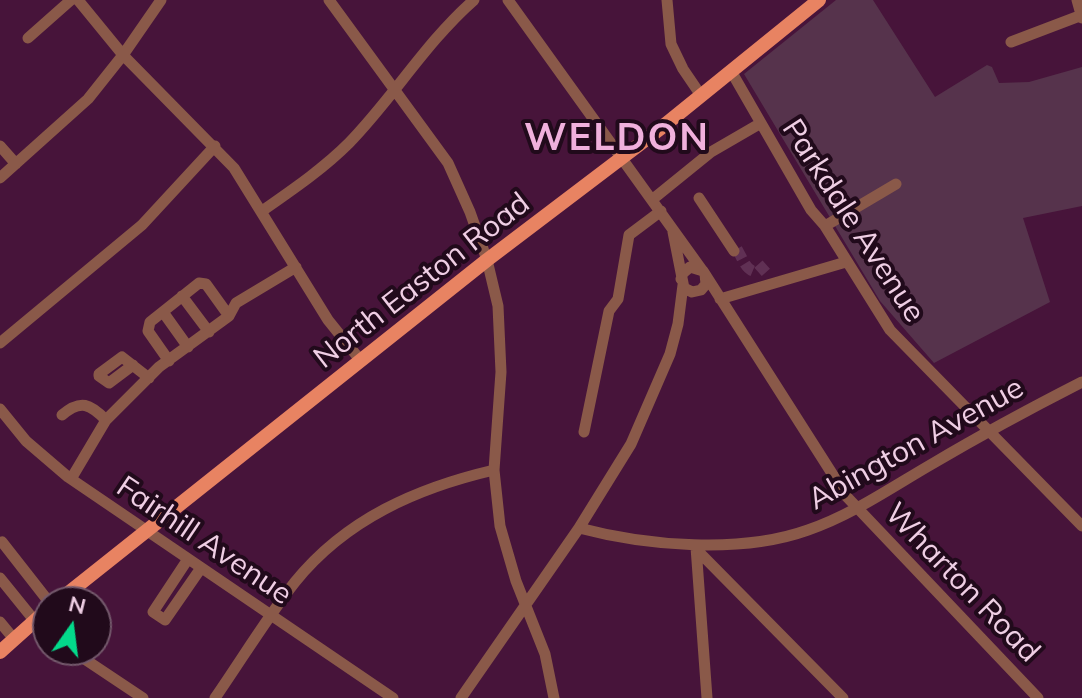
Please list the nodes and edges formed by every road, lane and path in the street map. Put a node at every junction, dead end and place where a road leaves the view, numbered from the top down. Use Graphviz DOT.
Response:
graph roads {
  1 [pos="71,0"];
  2 [pos="78,0"];
  3 [pos="161,0"];
  4 [pos="329,0"];
  5 [pos="474,0"];
  6 [pos="508,0"];
  7 [pos="667,0"];
  8 [pos="819,0"];
  9 [pos="1077,0"];
  10 [pos="1082,16"];
  11 [pos="28,38"];
  12 [pos="1011,42"];
  13 [pos="123,55"];
  14 [pos="731,71"];
  15 [pos="395,89"];
  16 [pos="700,94"];
  17 [pos="761,123"];
  18 [pos="0,146"];
  19 [pos="215,146"];
  20 [pos="622,156"];
  21 [pos="16,164"];
  22 [pos="0,178"];
  23 [pos="896,184"];
  24 [pos="699,198"];
  25 [pos="653,199"];
  26 [pos="262,211"];
  27 [pos="661,211"];
  28 [pos="825,226"];
  29 [pos="672,228"];
  30 [pos="734,251"];
  31 [pos="487,260"];
  32 [pos="846,262"];
  33 [pos="296,267"];
  34 [pos="704,272"];
  35 [pos="682,282"];
  36 [pos="698,292"];
  37 [pos="182,296"];
  38 [pos="720,299"];
  39 [pos="163,312"];
  40 [pos="229,316"];
  41 [pos="209,332"];
  42 [pos="674,339"];
  43 [pos="0,343"];
  44 [pos="188,347"];
  45 [pos="169,361"];
  46 [pos="361,361"];
  47 [pos="133,365"];
  48 [pos="149,378"];
  49 [pos="1082,382"];
  50 [pos="0,409"];
  51 [pos="62,415"];
  52 [pos="106,420"];
  53 [pos="989,431"];
  54 [pos="584,432"];
  55 [pos="494,470"];
  56 [pos="71,479"];
  57 [pos="856,507"];
  58 [pos="1082,526"];
  59 [pos="579,528"];
  60 [pos="148,531"];
  61 [pos="1,540"];
  62 [pos="696,547"];
  63 [pos="188,559"];
  64 [pos="201,568"];
  65 [pos="0,578"];
  66 [pos="37,586"];
  67 [pos="78,586"];
  68 [pos="526,604"];
  69 [pos="271,616"];
  70 [pos="0,622"];
  71 [pos="32,622"];
  72 [pos="14,639"];
  73 [pos="0,652"];
  74 [pos="95,666"];
  75 [pos="143,698"];
  76 [pos="215,698"];
  77 [pos="393,698"];
  78 [pos="461,698"];
  79 [pos="554,698"];
  80 [pos="707,698"];
  81 [pos="843,698"];
  82 [pos="1038,698"];
  1 -- 11 [label="street"];
  2 -- 13 [label="street"];
  3 -- 13 [label="street"];
  4 -- 15 [label="street"];
  5 -- 15 [label="street"];
  6 -- 20 [label="street, Wharton Road"];
  7 -- 16 [label="street"];
  8 -- 14 [label="main road, North Easton Road"];
  9 -- 10 [label="street"];
  10 -- 12 [label="street"];
  13 -- 19 [label="street"];
  13 -- 21 [label="street"];
  14 -- 16 [label="main road, North Easton Road"];
  14 -- 17 [label="street, Parkdale Avenue"];
  15 -- 26 [label="street"];
  15 -- 31 [label="street"];
  16 -- 20 [label="main road, North Easton Road"];
  17 -- 25 [label="street"];
  17 -- 28 [label="street, Parkdale Avenue"];
  18 -- 21 [label="street"];
  19 -- 26 [label="street"];
  19 -- 43 [label="street"];
  20 -- 25 [label="street, Wharton Road"];
  20 -- 31 [label="main road, North Easton Road"];
  21 -- 22 [label="street"];
  23 -- 28 [label="street"];
  24 -- 30 [label="street"];
  25 -- 27 [label="street, Wharton Road"];
  26 -- 33 [label="street"];
  27 -- 29 [label="street, Wharton Road"];
  27 -- 54 [label="street"];
  28 -- 32 [label="street, Parkdale Avenue"];
  29 -- 34 [label="street, Wharton Road"];
  29 -- 35 [label="street"];
  31 -- 46 [label="main road, North Easton Road"];
  31 -- 55 [label="street"];
  32 -- 38 [label="street"];
  32 -- 53 [label="street, Parkdale Avenue"];
  33 -- 40 [label="street"];
  33 -- 46 [label="street"];
  34 -- 35 [label="street"];
  34 -- 36 [label="street"];
  34 -- 38 [label="street, Wharton Road"];
  35 -- 36 [label="street"];
  35 -- 42 [label="street"];
  36 -- 38 [label="street"];
  36 -- 42 [label="street"];
  37 -- 39 [label="street"];
  37 -- 40 [label="street"];
  37 -- 41 [label="street"];
  38 -- 57 [label="street, Wharton Road"];
  39 -- 44 [label="street"];
  39 -- 45 [label="street"];
  40 -- 41 [label="street"];
  41 -- 44 [label="street"];
  42 -- 59 [label="street"];
  44 -- 45 [label="street"];
  45 -- 48 [label="street"];
  46 -- 60 [label="main road, North Easton Road"];
  47 -- 48 [label="street"];
  48 -- 52 [label="street"];
  49 -- 53 [label="street, Abington Avenue"];
  50 -- 56 [label="street, Fairhill Avenue"];
  51 -- 52 [label="street"];
  52 -- 56 [label="street"];
  53 -- 57 [label="street, Abington Avenue"];
  53 -- 58 [label="street, Parkdale Avenue"];
  55 -- 68 [label="street"];
  55 -- 69 [label="street"];
  56 -- 60 [label="street, Fairhill Avenue"];
  57 -- 62 [label="street, Abington Avenue"];
  57 -- 82 [label="street, Wharton Road"];
  59 -- 62 [label="street, Abington Avenue"];
  59 -- 68 [label="street"];
  60 -- 63 [label="street, Fairhill Avenue"];
  60 -- 67 [label="main road, North Easton Road"];
  61 -- 66 [label="street"];
  62 -- 80 [label="street"];
  62 -- 81 [label="street"];
  63 -- 64 [label="street, Fairhill Avenue"];
  63 -- 64 [label="street"];
  64 -- 69 [label="street, Fairhill Avenue"];
  65 -- 71 [label="street"];
  68 -- 78 [label="street"];
  68 -- 79 [label="street"];
  69 -- 76 [label="street"];
  69 -- 77 [label="street, Fairhill Avenue"];
  70 -- 72 [label="street"];
  71 -- 72 [label="main road"];
  72 -- 73 [label="main road"];
  74 -- 75 [label="street"];
}
